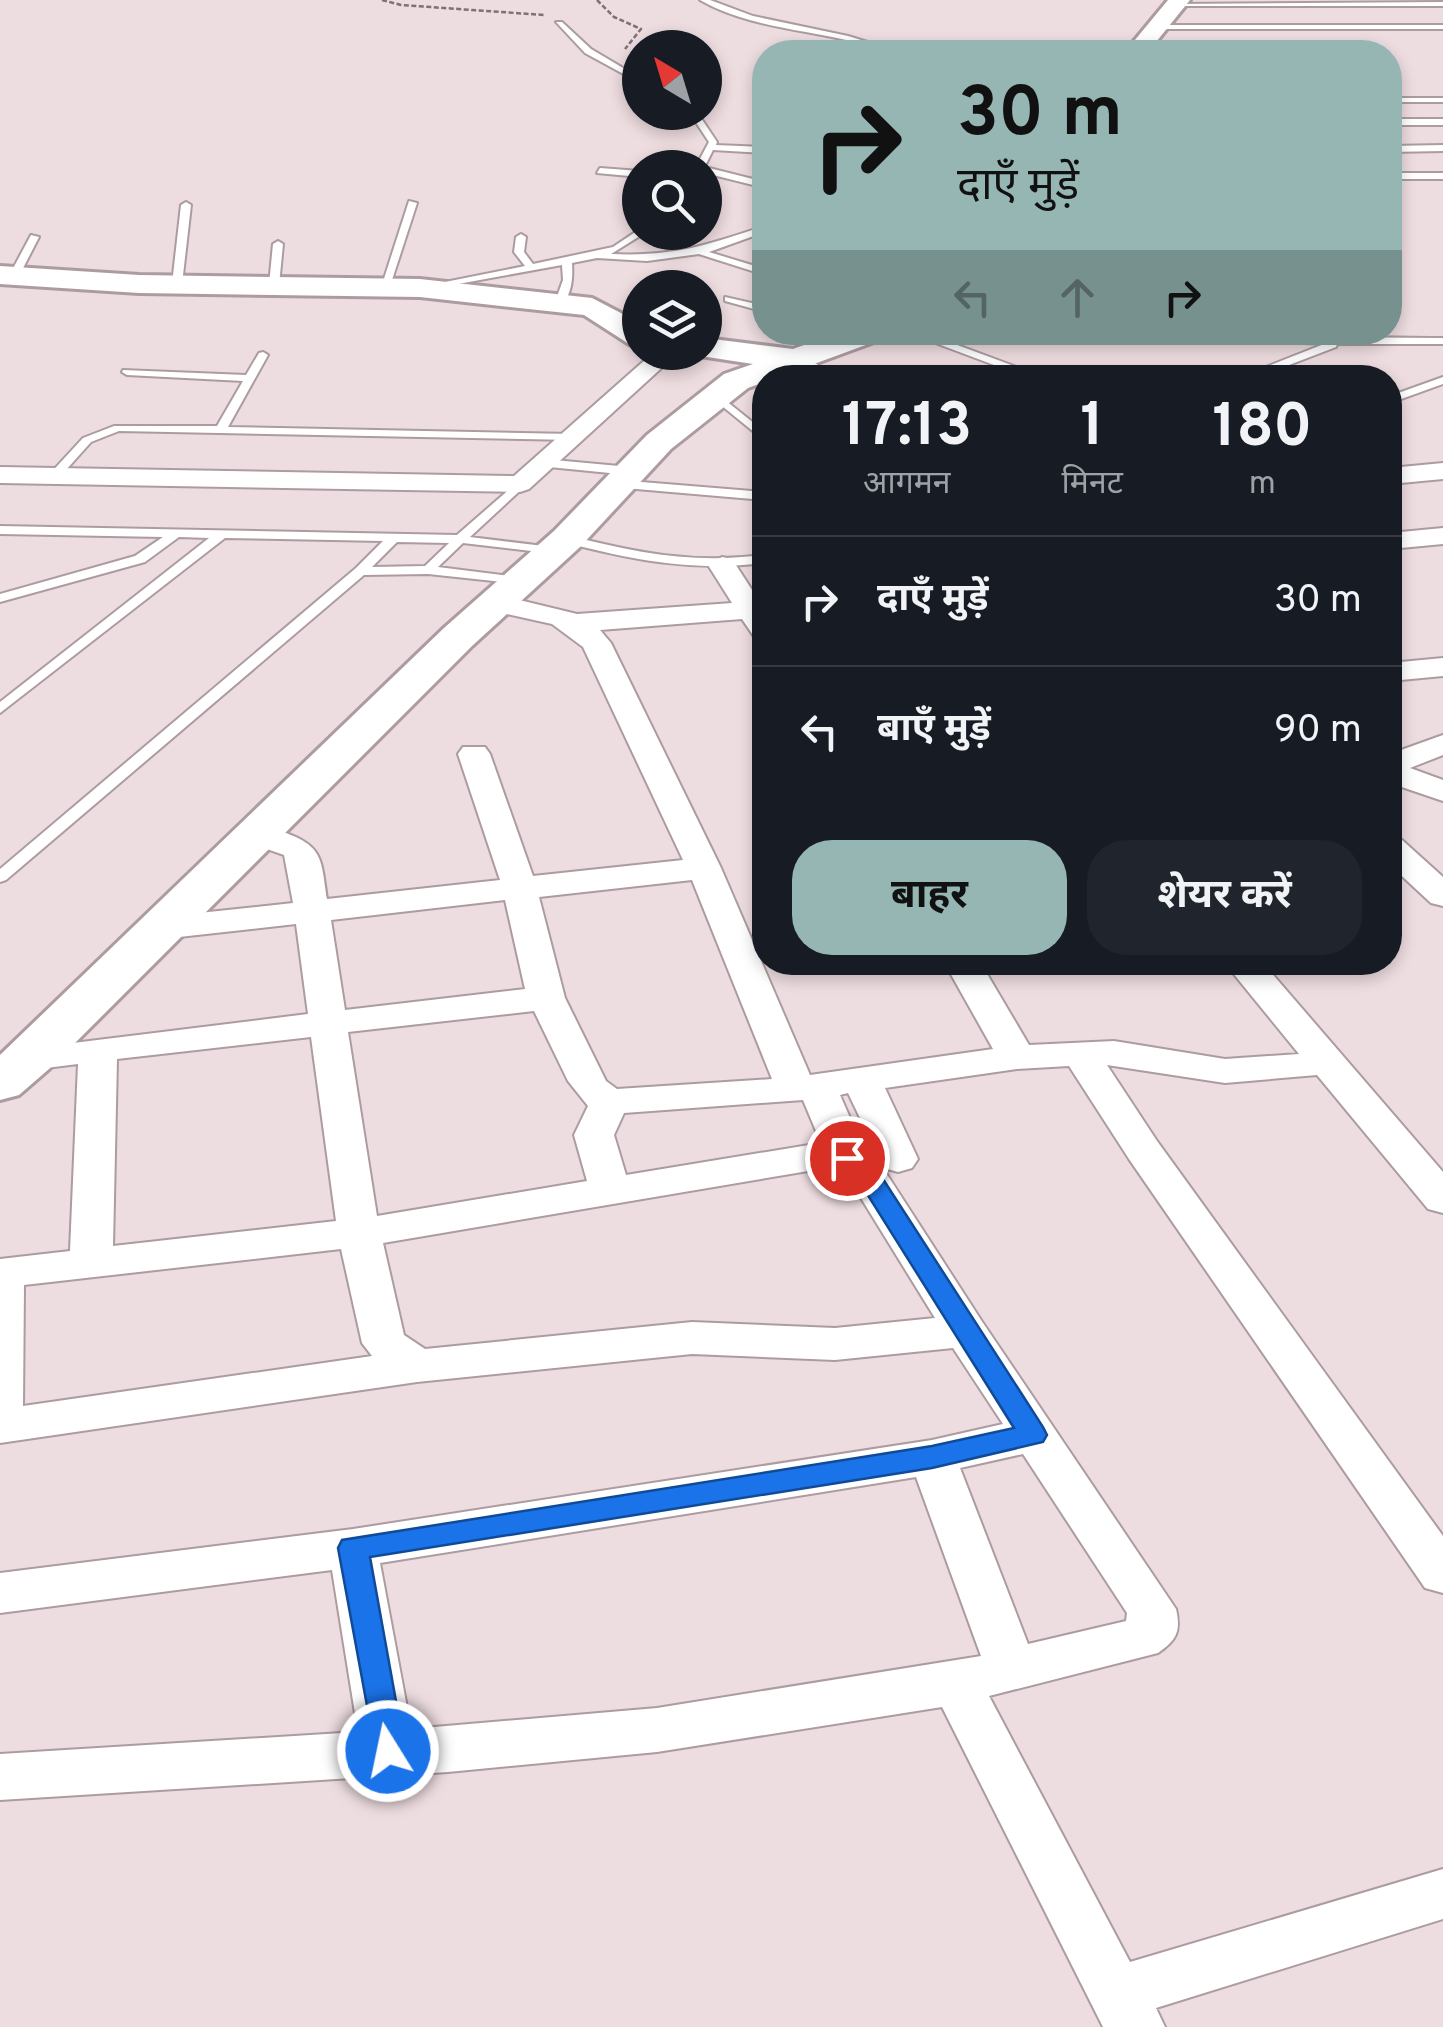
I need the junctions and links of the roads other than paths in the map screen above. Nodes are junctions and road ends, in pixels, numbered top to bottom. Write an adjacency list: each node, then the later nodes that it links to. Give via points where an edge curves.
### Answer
1 (704, 0): 7 (lane)
2 (1177, 3): 3 (lane); 5 (street)
3 (1443, 4)
4 (558, 24): 11 (lane)
5 (1158, 27): 6 (lane); 10 (street)
6 (1443, 27)
7 (815, 32): 8 (lane); 9 (lane)
8 (836, 40)
9 (859, 40)
10 (1147, 40)
11 (622, 71)
12 (1402, 100): 13 (lane)
13 (1443, 100)
14 (1402, 122): 15 (lane)
15 (1443, 122)
16 (706, 130): 17 (lane)
17 (713, 147): 19 (lane); 21 (lane)
18 (1443, 148): 20 (lane)
19 (752, 149)
20 (1402, 149)
21 (712, 150)
22 (600, 171): 23 (lane)
23 (622, 173)
24 (722, 174): 27 (lane)
25 (1402, 176): 26 (lane)
26 (1443, 176)
27 (752, 182)
28 (412, 203): 43 (lane)
29 (186, 205): 41 (lane)
30 (752, 234): 35 (lane)
31 (34, 236): 40 (lane)
32 (521, 238): 38 (lane, via 521,257)
33 (278, 244): 42 (lane)
34 (622, 245): 36 (lane)
35 (703, 254): 36 (lane); 39 (lane)
36 (596, 255): 37 (lane)
37 (568, 261): 38 (lane); 46 (lane)
38 (529, 265): 44 (lane)
39 (752, 268)
40 (7, 275): 41 (street)
41 (177, 284): 42 (street)
42 (274, 286): 43 (street)
43 (385, 286): 44 (street)
44 (420, 288): 46 (street)
45 (729, 299): 47 (lane)
46 (560, 302): 48 (street, via 604,312)
47 (752, 305)
48 (622, 324)
49 (1402, 341): 50 (lane)
50 (1443, 341)
51 (843, 345): 57 (street)
52 (948, 345): 58 (lane)
53 (1334, 345): 59 (lane)
54 (722, 351): 56 (street)
55 (263, 355): 63 (lane)
56 (796, 365)
57 (816, 365)
58 (1005, 365)
59 (1279, 365)
60 (648, 370): 69 (street)
61 (127, 372): 63 (lane)
62 (752, 372): 65 (street)
63 (250, 378): 68 (lane)
64 (1443, 380): 66 (lane)
65 (716, 395): 67 (lane); 75 (street)
66 (1402, 395)
67 (752, 427)
68 (222, 429): 69 (lane); 74 (lane, via 108,430 87,440)
69 (573, 437): 70 (street)
70 (543, 464): 75 (lane); 76 (street)
71 (1443, 472): 73 (street)
72 (0, 474): 74 (street)
73 (1402, 475)
74 (53, 477): 76 (street)
75 (623, 478): 77 (lane); 85 (street)
76 (520, 484): 83 (lane)
77 (752, 494)
78 (0, 530): 79 (lane)
79 (178, 532): 80 (lane); 91 (lane, via 126,564)
80 (222, 534): 82 (lane); 97 (lane)
81 (1443, 536): 84 (street)
82 (394, 537): 83 (lane); 89 (lane)
83 (460, 539): 85 (lane); 88 (lane)
84 (1402, 540)
85 (560, 545): 87 (lane); 90 (street)
86 (752, 561): 87 (lane)
87 (722, 566): 92 (street)
88 (428, 570): 89 (lane); 90 (lane)
89 (361, 571): 106 (lane)
90 (506, 592): 94 (street); 103 (street)
91 (0, 598)
92 (752, 612)
93 (752, 621): 94 (street)
94 (578, 623): 105 (street, via 596,644)
95 (1443, 668): 96 (street)
96 (1402, 671)
97 (0, 709)
98 (1443, 744): 100 (street)
99 (474, 754): 107 (street)
100 (1402, 763)
101 (1402, 774): 102 (street)
102 (1443, 791)
103 (256, 834): 109 (street, via 297,848); 110 (street)
104 (1402, 858): 108 (street)
105 (704, 868): 107 (street); 111 (street)
106 (0, 878)
107 (520, 889): 109 (street); 115 (street)
108 (1443, 896)
109 (314, 912): 110 (street); 116 (street)
110 (161, 928): 121 (street)
111 (752, 972)
112 (754, 975): 123 (street)
113 (970, 975): 119 (street)
114 (1253, 975): 120 (street)
115 (546, 998): 116 (street); 124 (street, via 587,1081)
116 (330, 1024): 117 (street); 129 (street)
117 (98, 1050): 121 (street); 130 (street)
118 (1079, 1052): 119 (street); 120 (street, via 1225,1071); 139 (street)
119 (1017, 1057): 122 (street)
120 (1327, 1063): 128 (street)
121 (15, 1071)
122 (862, 1080): 123 (street); 126 (street)
123 (806, 1088): 124 (street); 125 (street)
124 (610, 1102): 127 (street, via 594,1134)
125 (847, 1158): 127 (street); 133 (street, via 863,1168)
126 (898, 1159)
127 (610, 1192): 129 (street)
128 (1443, 1199)
129 (359, 1234): 130 (street); 134 (street, via 384,1344)
130 (91, 1261): 131 (street)
131 (1, 1269): 132 (street)
132 (1, 1331): 135 (street)
133 (964, 1331): 134 (street, via 834,1344 692,1338); 136 (street)
134 (417, 1366): 135 (street)
135 (0, 1424)
136 (1033, 1435): 137 (street); 141 (street, via 1150,1609 1155,1628 1140,1638)
137 (932, 1457): 138 (street); 141 (street)
138 (353, 1548): 140 (street); 143 (street)
139 (1443, 1574)
140 (0, 1593)
141 (1012, 1669): 142 (street)
142 (956, 1683): 143 (street, via 657,1730); 146 (street)
143 (388, 1751): 144 (street)
144 (0, 1776)
145 (1443, 1894): 146 (street)
146 (1126, 2010)

